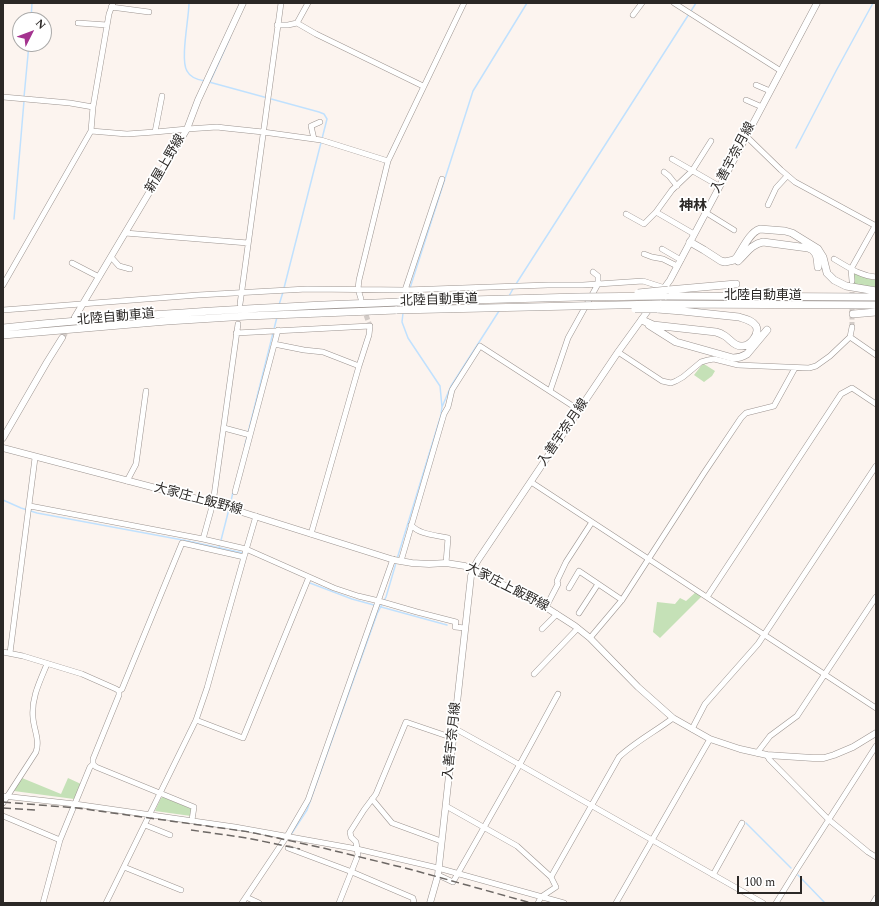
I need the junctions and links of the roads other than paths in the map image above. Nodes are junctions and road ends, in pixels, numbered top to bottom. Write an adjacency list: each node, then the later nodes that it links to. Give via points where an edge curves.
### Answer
1 (243, 3): 25 (main road, 新屋上野線)
2 (281, 3): 14 (street)
3 (308, 3): 11 (street)
4 (464, 3): 17 (street)
5 (642, 3): 10 (street)
6 (674, 3): 15 (street)
7 (817, 3): 15 (main road, 入善宇奈月線)
8 (112, 5): 9 (street); 13 (street)
9 (149, 12)
10 (633, 15)
11 (297, 23): 14 (street); 17 (street)
12 (78, 24): 13 (street)
13 (107, 25): 22 (street)
14 (277, 25): 28 (street)
15 (781, 71): 18 (main road, 入善宇奈月線)
16 (756, 85): 18 (street)
17 (423, 86): 33 (street)
18 (770, 91): 23 (main road, 入善宇奈月線)
19 (162, 96): 27 (street)
20 (3, 97): 22 (street)
21 (746, 100): 23 (street)
22 (92, 107): 26 (street)
23 (762, 107): 29 (main road, 入善宇奈月線)
24 (320, 122): 30 (street, via 311,126)
25 (187, 128): 27 (street); 28 (street, via 217,127); 46 (main road, 新屋上野線)
26 (91, 131): 27 (street, via 127,134); 66 (street)
27 (155, 132)
28 (263, 132): 30 (street); 49 (street)
29 (746, 136): 36 (street); 39 (main road, 入善宇奈月線)
30 (314, 139): 33 (street)
31 (711, 141): 34 (street)
32 (672, 159): 34 (street)
33 (388, 161): 67 (street)
34 (692, 171): 38 (street); 39 (street)
35 (664, 172): 38 (street)
36 (787, 176): 40 (street, via 776,188); 44 (street)
37 (442, 179): 68 (street)
38 (677, 186): 41 (street)
39 (719, 186): 42 (main road, 入善宇奈月線)
40 (768, 205)
41 (656, 212): 43 (street, via 644,224); 47 (street)
42 (705, 212): 45 (street); 47 (main road, 入善宇奈月線)
43 (626, 214)
44 (876, 226): 59 (street)
45 (734, 230)
46 (125, 233): 49 (street); 52 (main road, 新屋上野線)
47 (694, 234): 48 (main road, 入善宇奈月線)
48 (690, 242): 54 (main road, 入善宇奈月線); 57 (highway, via 719,263 728,265 736,263 759,242 808,248 812,249 818,258); 70 (highway, via 725,262 734,260 752,234 760,229 788,231 818,250 823,257 827,273 834,280 846,286)
49 (248, 243): 71 (street)
50 (662, 249): 54 (street)
51 (644, 254): 56 (street)
52 (111, 257): 58 (street, via 119,266); 61 (main road, 新屋上野線)
53 (834, 259): 59 (street)
54 (681, 260): 56 (main road, 入善宇奈月線)
55 (72, 263): 61 (street)
56 (677, 266): 69 (main road, 入善宇奈月線)
57 (814, 267)
58 (130, 269)
59 (851, 269): 62 (street); 63 (street)
60 (593, 272): 64 (street, via 598,276)
61 (99, 277): 74 (main road, 新屋上野線)
62 (876, 277)
63 (852, 281)
64 (598, 284): 68 (street); 69 (street, via 643,280); 99 (street, via 568,338)
65 (736, 284): 69 (highway)
66 (3, 285)
67 (358, 289): 68 (street); 71 (street); 73 (street)
68 (405, 290)
69 (666, 291): 72 (highway, 北陸自動車道); 77 (highway, 北陸自動車道, bridge); 83 (main road, 入善宇奈月線)
70 (876, 291)
71 (242, 293): 74 (street); 75 (street)
72 (876, 297)
73 (360, 299)
74 (83, 304): 79 (street); 82 (main road, 新屋上野線)
75 (240, 304)
76 (876, 305): 78 (highway, 北陸自動車道)
77 (398, 306): 78 (highway, 北陸自動車道, bridge); 86 (highway, 北陸自動車道, via 320,305 173,313); 90 (highway, 北陸自動車道)
78 (659, 307): 83 (highway, via 739,317 753,323 757,333 745,346 736,346 716,332 653,325)
79 (3, 310)
80 (876, 312): 81 (highway)
81 (853, 314)
82 (75, 317)
83 (642, 320): 88 (highway, via 676,342 733,358 743,357 762,336); 94 (main road, 入善宇奈月線)
84 (238, 324): 89 (street)
85 (852, 327): 91 (street)
86 (3, 328)
87 (278, 330): 89 (street); 93 (street); 96 (street, via 370,326)
88 (771, 332)
89 (236, 333): 102 (street)
90 (3, 335)
91 (850, 337): 95 (street); 97 (street, via 816,366)
92 (62, 338): 104 (main road)
93 (274, 344): 96 (street, via 323,352); 103 (street)
94 (618, 352): 97 (street, via 662,381 671,382 683,377 701,362 714,359 738,365); 101 (main road, 入善宇奈月線)
95 (876, 355)
96 (359, 366): 116 (street)
97 (795, 368): 120 (street, via 774,406 746,414 741,418)
98 (146, 391): 108 (street, via 136,464)
99 (550, 391): 101 (street); 115 (street, via 480,346 452,390)
100 (876, 404): 128 (street, via 852,388 841,394)
101 (579, 410): 109 (main road, 入善宇奈月線)
102 (224, 428): 103 (street); 111 (street)
103 (250, 435): 110 (street)
104 (3, 438)
105 (3, 448): 106 (main road, 大家庄上飯野線)
106 (35, 458): 108 (main road, 大家庄上飯野線); 112 (street)
107 (876, 466): 138 (street)
108 (127, 481): 111 (main road, 大家庄上飯野線)
109 (531, 482): 114 (street); 124 (main road, 入善宇奈月線)
110 (235, 492)
111 (213, 503): 113 (main road, 大家庄上飯野線); 117 (street)
112 (30, 506): 117 (street); 141 (street)
113 (256, 516): 116 (main road, 大家庄上飯野線); 118 (street)
114 (592, 522): 120 (street); 132 (street, via 566,562)
115 (412, 525): 122 (street); 123 (street, via 421,532 448,538)
116 (311, 534): 121 (main road, 大家庄上飯野線)
117 (202, 540): 118 (street)
118 (246, 549): 119 (street); 125 (street)
119 (244, 557): 145 (street, via 182,543); 149 (street)
120 (650, 559): 128 (street); 131 (street)
121 (394, 560): 122 (main road, 大家庄上飯野線); 130 (street)
122 (401, 562): 123 (main road, 大家庄上飯野線)
123 (446, 563): 124 (main road, 大家庄上飯野線)
124 (473, 569): 132 (main road, 大家庄上飯野線); 135 (main road, 入善宇奈月線)
125 (309, 577): 130 (street, via 358,596); 149 (street, via 243,738)
126 (598, 584): 127 (street, via 579,571); 131 (street); 133 (street)
127 (569, 588)
128 (707, 597): 138 (street)
129 (876, 597): 144 (street)
130 (379, 600): 135 (street, via 456,622 455,626); 175 (street, via 308,800)
131 (622, 600): 139 (street)
132 (546, 607): 134 (main road, 大家庄上飯野線)
133 (579, 613)
134 (557, 614): 136 (main road, 大家庄上飯野線); 137 (street)
135 (465, 628): 150 (main road, 入善宇奈月線)
136 (578, 628): 139 (main road, 大家庄上飯野線); 143 (street)
137 (542, 629)
138 (765, 635): 144 (street); 151 (street, via 705,704)
139 (590, 638): 148 (main road, 大家庄上飯野線)
140 (3, 652): 141 (street)
141 (10, 653): 142 (street)
142 (47, 664): 145 (street, via 82,674); 161 (street, via 34,698 33,718 38,746)
143 (534, 674)
144 (825, 674): 147 (street); 156 (street, via 797,716 770,736)
145 (119, 691): 158 (street)
146 (558, 694): 159 (street)
147 (876, 708)
148 (673, 718): 151 (main road, 大家庄上飯野線); 166 (street, via 619,757)
149 (196, 720): 160 (street)
150 (454, 728): 153 (main road, 入善宇奈月線); 159 (street)
151 (692, 729): 154 (main road, 大家庄上飯野線)
152 (876, 733): 157 (main road, 大家庄上飯野線, via 853,747 824,758)
153 (453, 738): 162 (street, via 406,722); 165 (main road, 入善宇奈月線)
154 (710, 739): 156 (main road, 大家庄上飯野線); 177 (street)
155 (876, 746): 169 (street)
156 (757, 753): 157 (main road, 大家庄上飯野線)
157 (767, 755): 169 (street)
158 (93, 764): 160 (street); 164 (street)
159 (520, 764): 166 (street); 173 (street)
160 (160, 794): 167 (street); 170 (street, via 194,807)
161 (6, 796): 163 (street); 164 (street)
162 (372, 799): 178 (street, via 392,822); 180 (street, via 350,832)
163 (3, 803)
164 (75, 804): 167 (street); 176 (street)
165 (446, 806): 173 (street); 178 (main road, 入善宇奈月線)
166 (591, 806): 177 (street); 187 (street)
167 (150, 814): 170 (street); 172 (street)
168 (3, 816): 176 (street)
169 (828, 819): 181 (street); 203 (street)
170 (192, 820): 175 (street)
171 (742, 823): 186 (street)
172 (145, 825): 174 (street); 182 (street)
173 (484, 828): 185 (street); 187 (street, via 517,846)
174 (170, 835)
175 (287, 836): 180 (street); 189 (street)
176 (60, 840): 192 (street)
177 (652, 840): 186 (street); 201 (street)
178 (441, 841): 183 (main road, 入善宇奈月線)
179 (288, 848): 184 (street)
180 (357, 849): 183 (street); 184 (street, via 358,855)
181 (876, 857)
182 (124, 867): 188 (street); 193 (street)
183 (438, 871): 185 (street); 185 (street, via 453,882); 198 (main road, 入善宇奈月線)
184 (352, 872): 196 (street); 197 (street, via 413,898)
185 (457, 874): 190 (street)
186 (714, 875): 202 (street)
187 (551, 877): 190 (street, via 556,886)
188 (181, 890)
189 (246, 897): 194 (street); 195 (street)
190 (542, 897): 199 (street); 200 (street)
191 (876, 898): 204 (street)
192 (43, 903)
193 (106, 903)
194 (242, 903)
195 (259, 903)
196 (339, 903)
197 (413, 903)
198 (430, 903)
199 (538, 903)
200 (564, 903)
201 (616, 903)
202 (763, 903)
203 (776, 903)
204 (873, 903)

